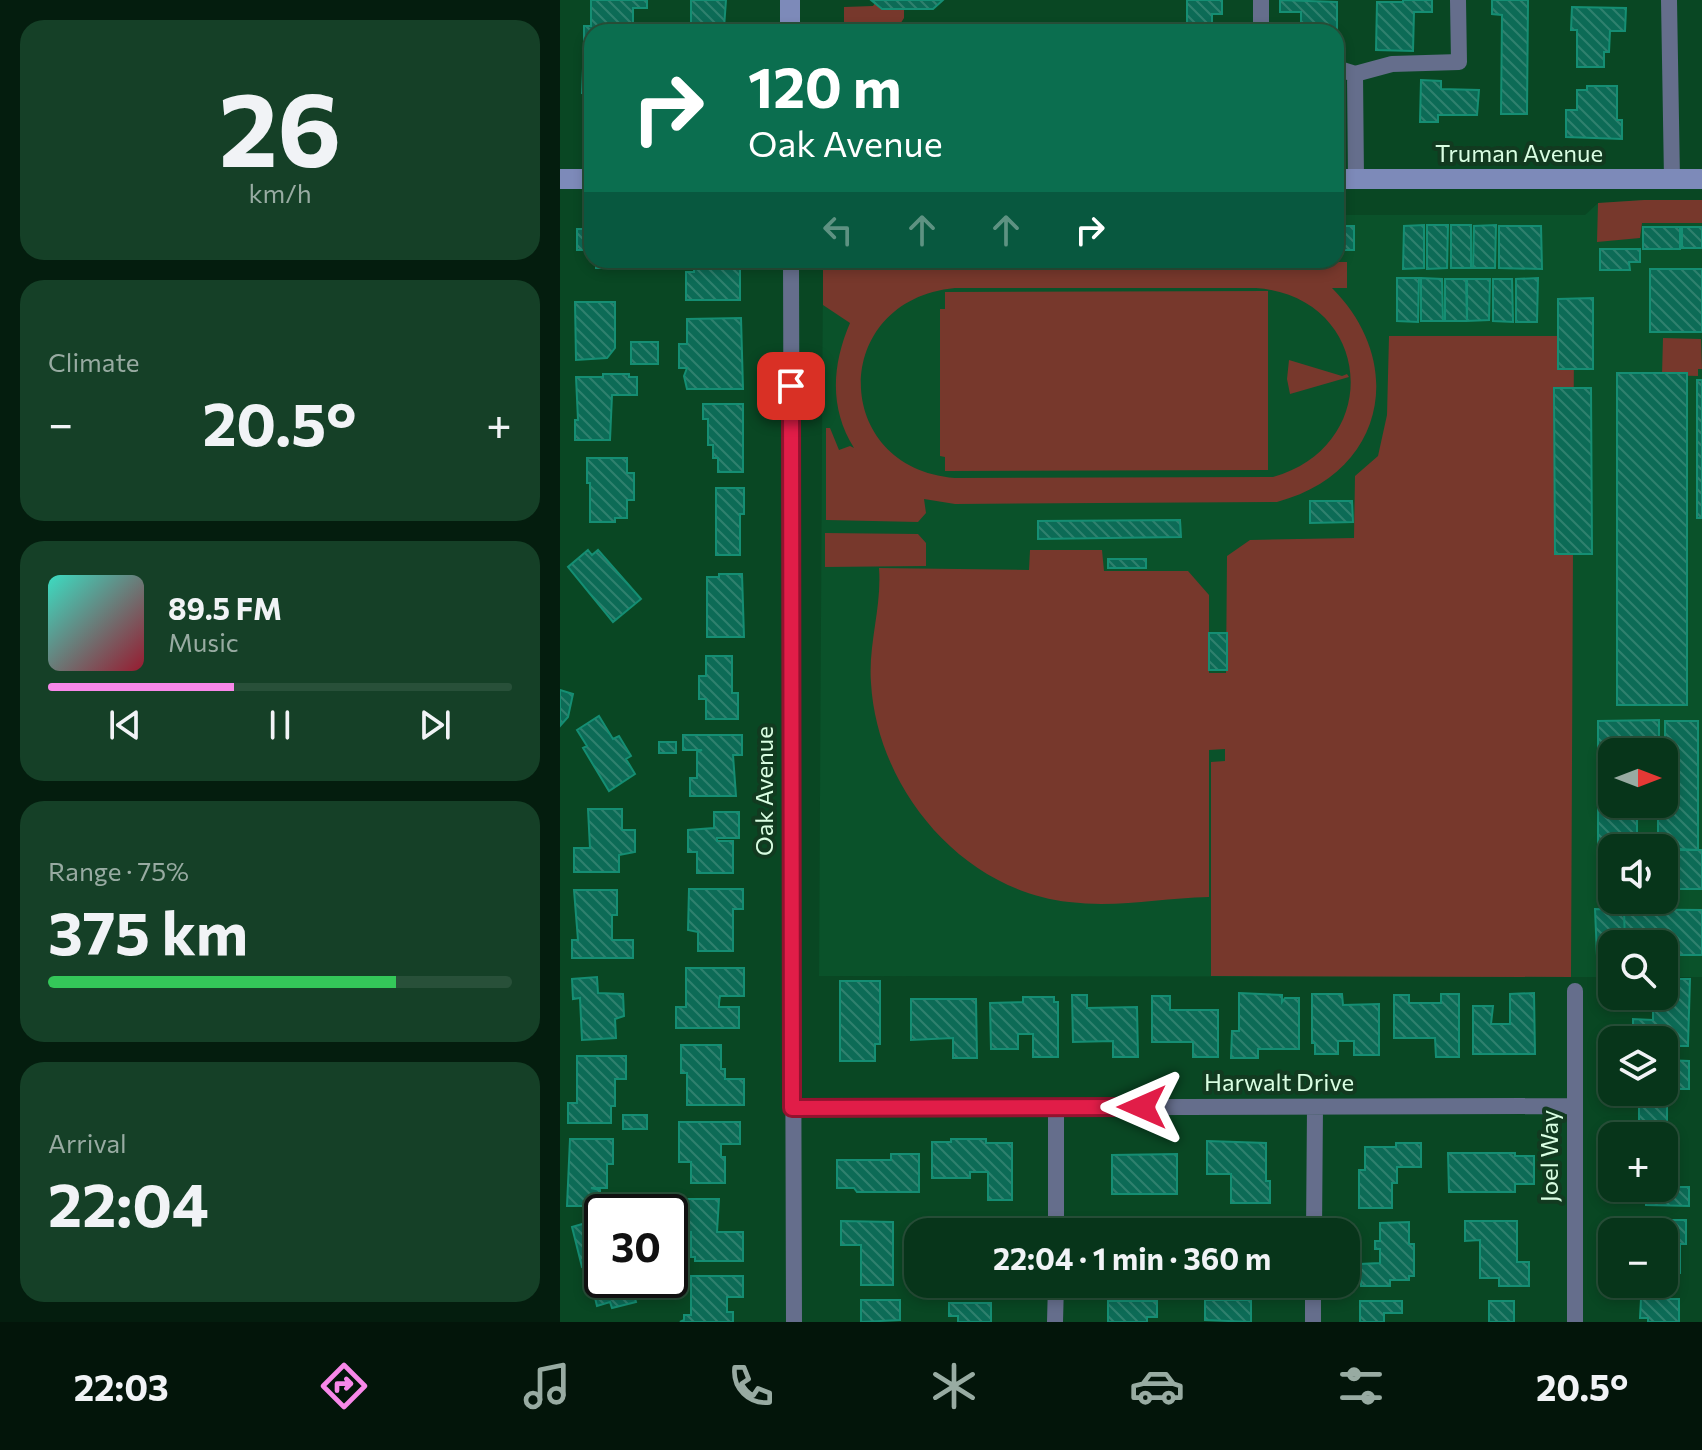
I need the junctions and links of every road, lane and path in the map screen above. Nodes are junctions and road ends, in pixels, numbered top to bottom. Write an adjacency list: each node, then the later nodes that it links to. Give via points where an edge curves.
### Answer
1 (790, 0): 5 (street)
2 (1261, 0): 6 (street)
3 (1458, 0): 8 (street, via 1459,62 1392,64)
4 (1669, 0): 12 (street)
5 (790, 24)
6 (1261, 24)
7 (1344, 71): 8 (street)
8 (1355, 74): 11 (street)
9 (560, 179): 10 (street)
10 (584, 179)
11 (1346, 179): 12 (street, Truman Avenue)
12 (1672, 179): 13 (street, Truman Avenue)
13 (1702, 179)
14 (791, 268): 19 (street, Oak Avenue)
15 (1575, 991): 16 (street, Joel Way)
16 (1573, 1106): 18 (street, Harwalt Drive); 27 (street, Joel Way)
17 (1056, 1107): 18 (street, Harwalt Drive); 19 (street, Harwalt Drive); 20 (street)
18 (1315, 1107): 21 (street)
19 (792, 1108): 24 (street, Oak Avenue)
20 (1056, 1218)
21 (1314, 1218)
22 (1056, 1298): 25 (street)
23 (1313, 1298): 26 (street)
24 (794, 1322)
25 (1055, 1322)
26 (1313, 1322)
27 (1575, 1322)

